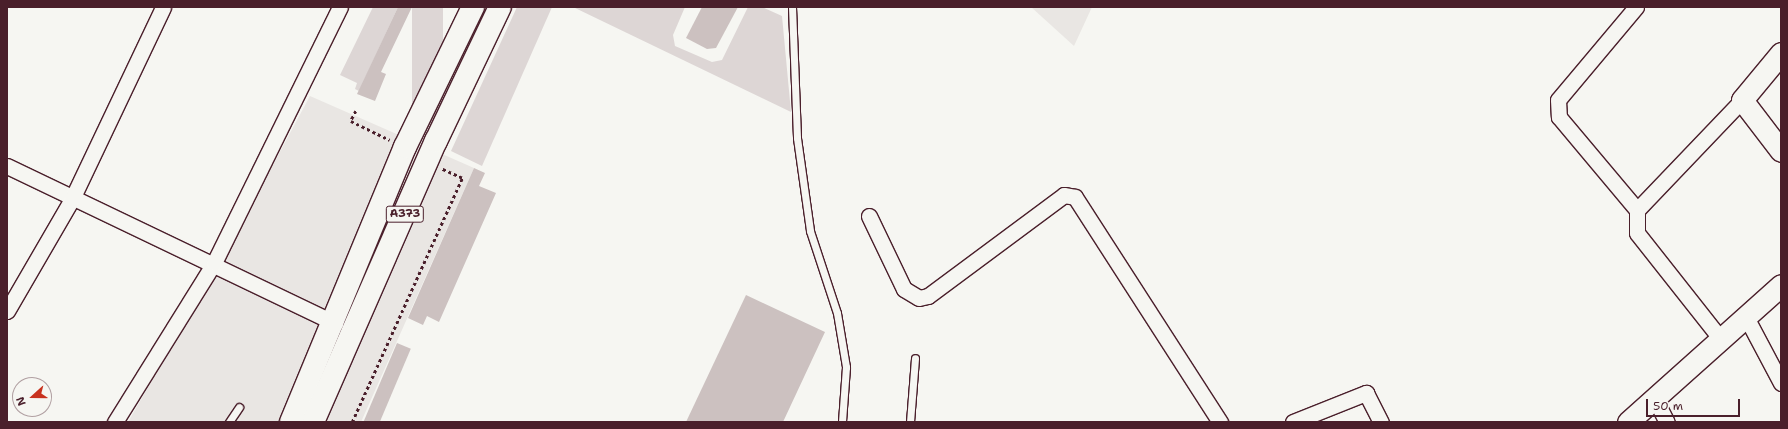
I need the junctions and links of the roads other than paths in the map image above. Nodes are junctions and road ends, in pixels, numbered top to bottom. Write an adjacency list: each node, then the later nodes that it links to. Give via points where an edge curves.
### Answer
1 (163, 7): 11 (street)
2 (340, 7): 14 (street)
3 (473, 7): 18 (highway, A373, via 405,147)
4 (500, 7): 27 (highway, A373)
5 (792, 7): 28 (lane, via 797,138 810,231 837,313 846,367)
6 (1636, 7): 12 (street, via 1558,100 1559,117 1571,135)
7 (1781, 53): 8 (street)
8 (1742, 100): 9 (street); 12 (street)
9 (1781, 151)
10 (7, 166): 11 (street)
11 (72, 199): 14 (street); 16 (street)
12 (1637, 210): 19 (street, via 1637,233)
13 (869, 216): 30 (street, via 904,289 919,298 928,296 1064,195 1075,196)
14 (214, 263): 18 (street); 24 (street)
15 (1781, 285): 17 (street)
16 (7, 311)
17 (1745, 315): 19 (street); 21 (street)
18 (335, 323): 26 (highway, A373)
19 (1720, 338): 22 (street)
20 (915, 358): 29 (lane)
21 (1781, 383)
22 (1654, 397): 33 (street); 34 (street)
23 (238, 407): 25 (lane)
24 (115, 422)
25 (229, 422)
26 (291, 422)
27 (313, 422)
28 (842, 422)
29 (910, 422)
30 (1220, 422)
31 (1293, 422): 32 (street, via 1366,393)
32 (1381, 422)
33 (1628, 422)
34 (1667, 422)

